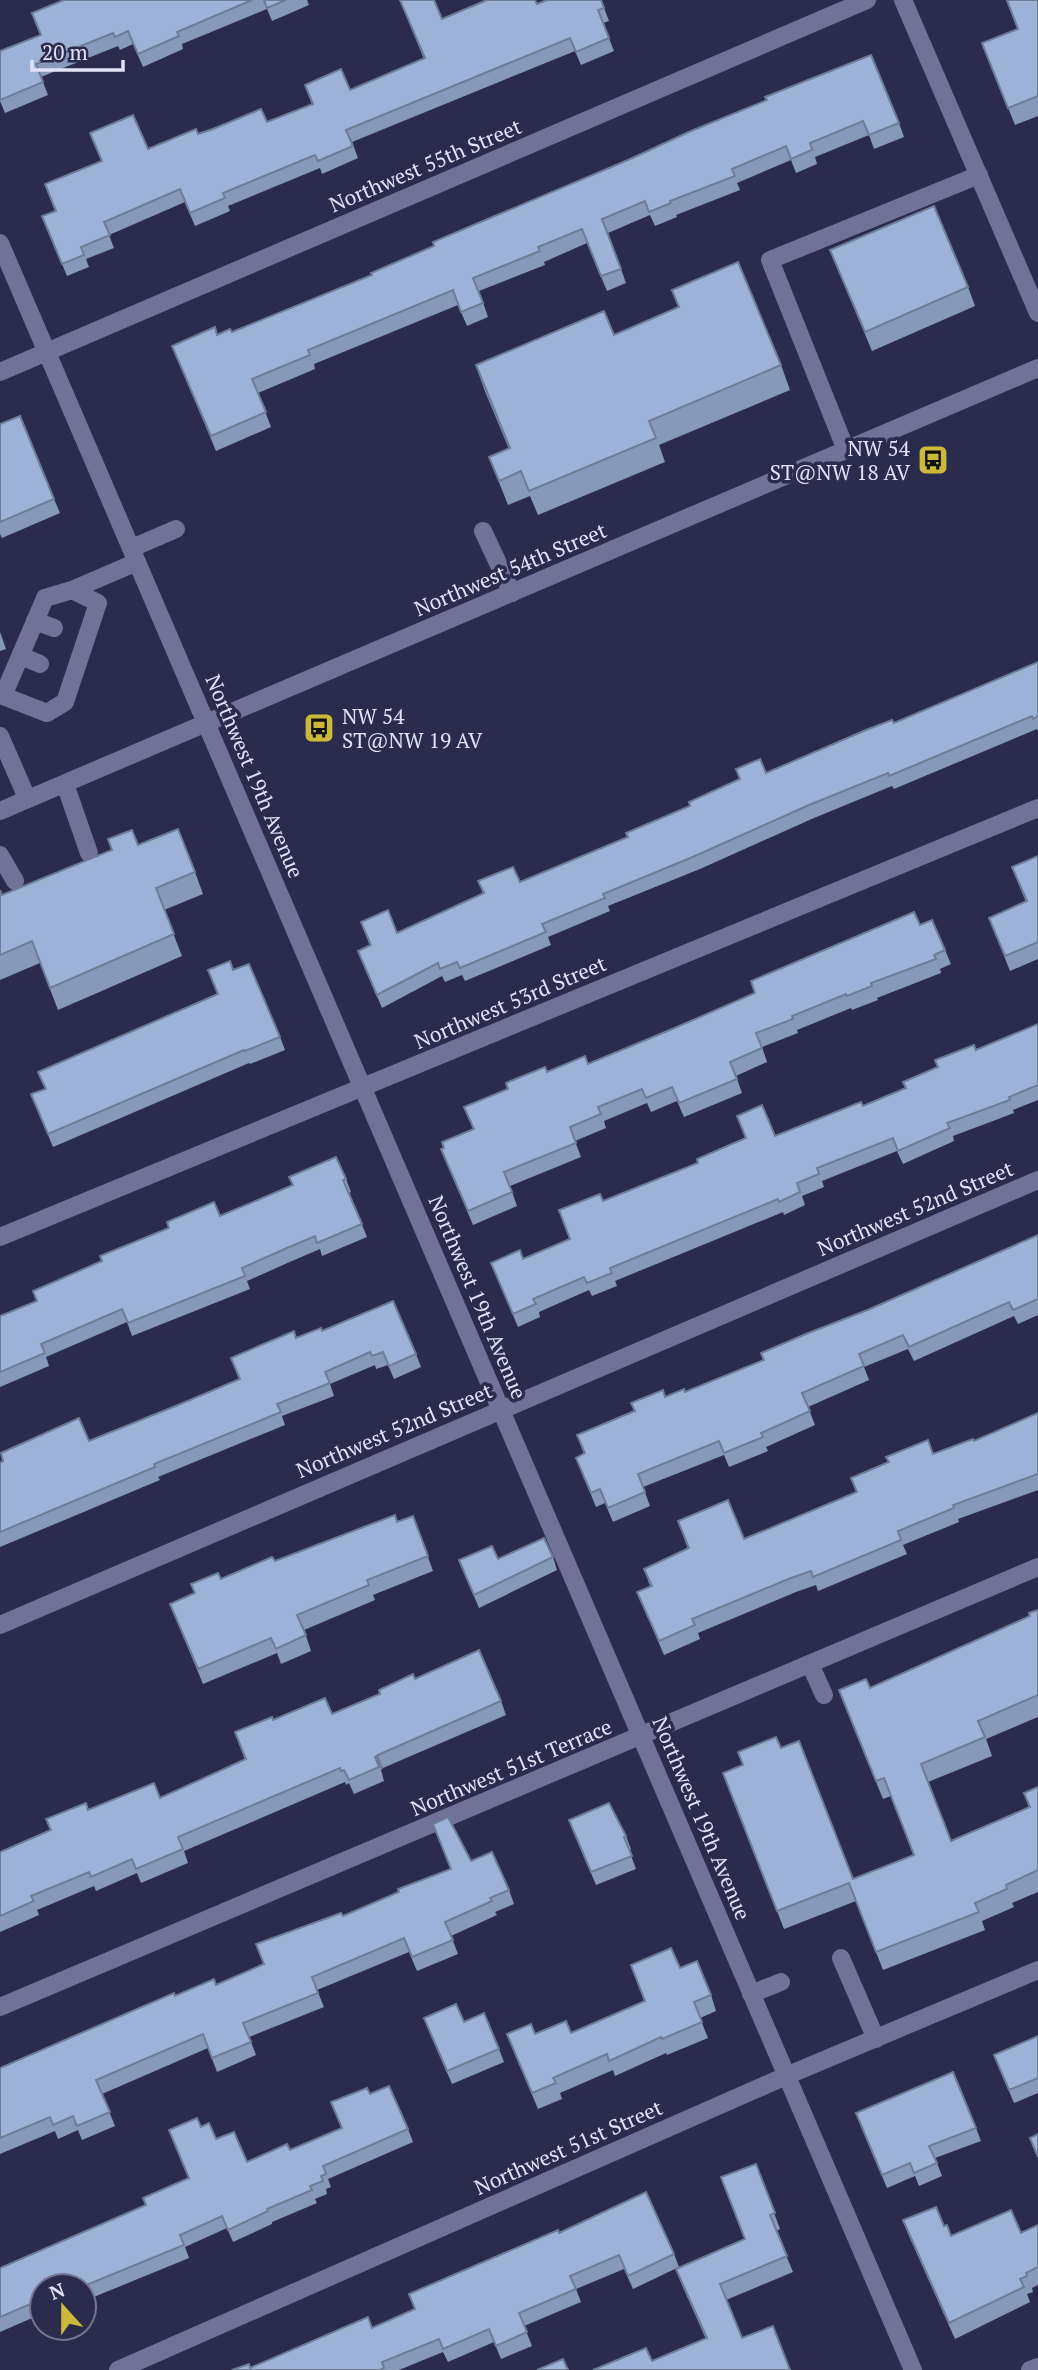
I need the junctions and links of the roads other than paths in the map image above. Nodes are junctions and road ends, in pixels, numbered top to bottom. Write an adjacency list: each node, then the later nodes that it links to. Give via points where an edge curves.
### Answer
1 (867, 0): 6 (street, Northwest 55th Street)
2 (903, 0): 3 (street)
3 (979, 175): 5 (street); 9 (street, via 770,260)
4 (0, 243): 6 (street, Northwest 19th Avenue)
5 (1038, 313)
6 (47, 352): 8 (street, Northwest 55th Street); 12 (street, Northwest 19th Avenue)
7 (1038, 368): 9 (street, Northwest 54th Street)
8 (0, 372)
9 (846, 450): 14 (street, Northwest 54th Street)
10 (176, 529): 12 (street)
11 (483, 531): 14 (street)
12 (135, 555): 13 (street); 20 (street, Northwest 19th Avenue)
13 (72, 590): 15 (street, via 45,598); 19 (street, via 98,603 67,675 65,702 47,713)
14 (512, 593): 20 (street, Northwest 54th Street)
15 (35, 621): 16 (street); 17 (street)
16 (54, 628)
17 (20, 656): 18 (street); 19 (street)
18 (40, 664)
19 (2, 698)
20 (207, 723): 22 (street, Northwest 54th Street); 29 (street, Northwest 19th Avenue)
21 (0, 736): 23 (street)
22 (65, 784): 23 (street, Northwest 54th Street); 26 (street)
23 (27, 798): 25 (street, Northwest 54th Street)
24 (1038, 808): 29 (street, Northwest 53rd Street)
25 (0, 811)
26 (89, 853)
27 (0, 855): 28 (street)
28 (15, 881)
29 (363, 1087): 31 (street, Northwest 53rd Street); 32 (street, Northwest 19th Avenue)
30 (1038, 1180): 32 (street, Northwest 52nd Street)
31 (0, 1237)
32 (501, 1409): 34 (street, Northwest 52nd Street); 37 (street, Northwest 19th Avenue)
33 (1038, 1567): 35 (street, Northwest 51st Terrace)
34 (0, 1625)
35 (810, 1664): 36 (street); 37 (street, Northwest 51st Terrace)
36 (824, 1695)
37 (642, 1736): 41 (street, Northwest 19th Avenue); 42 (street, Northwest 51st Terrace)
38 (841, 1958): 43 (street)
39 (1038, 1970): 43 (street, Northwest 51st Street)
40 (781, 1982): 41 (street)
41 (751, 1994): 44 (street, Northwest 19th Avenue)
42 (0, 2007)
43 (876, 2039): 44 (street, Northwest 51st Street)
44 (786, 2076): 46 (street, Northwest 51st Street); 47 (street, Northwest 19th Avenue)
45 (1038, 2367): 48 (street)
46 (118, 2370)
47 (913, 2370)
48 (1030, 2370)

